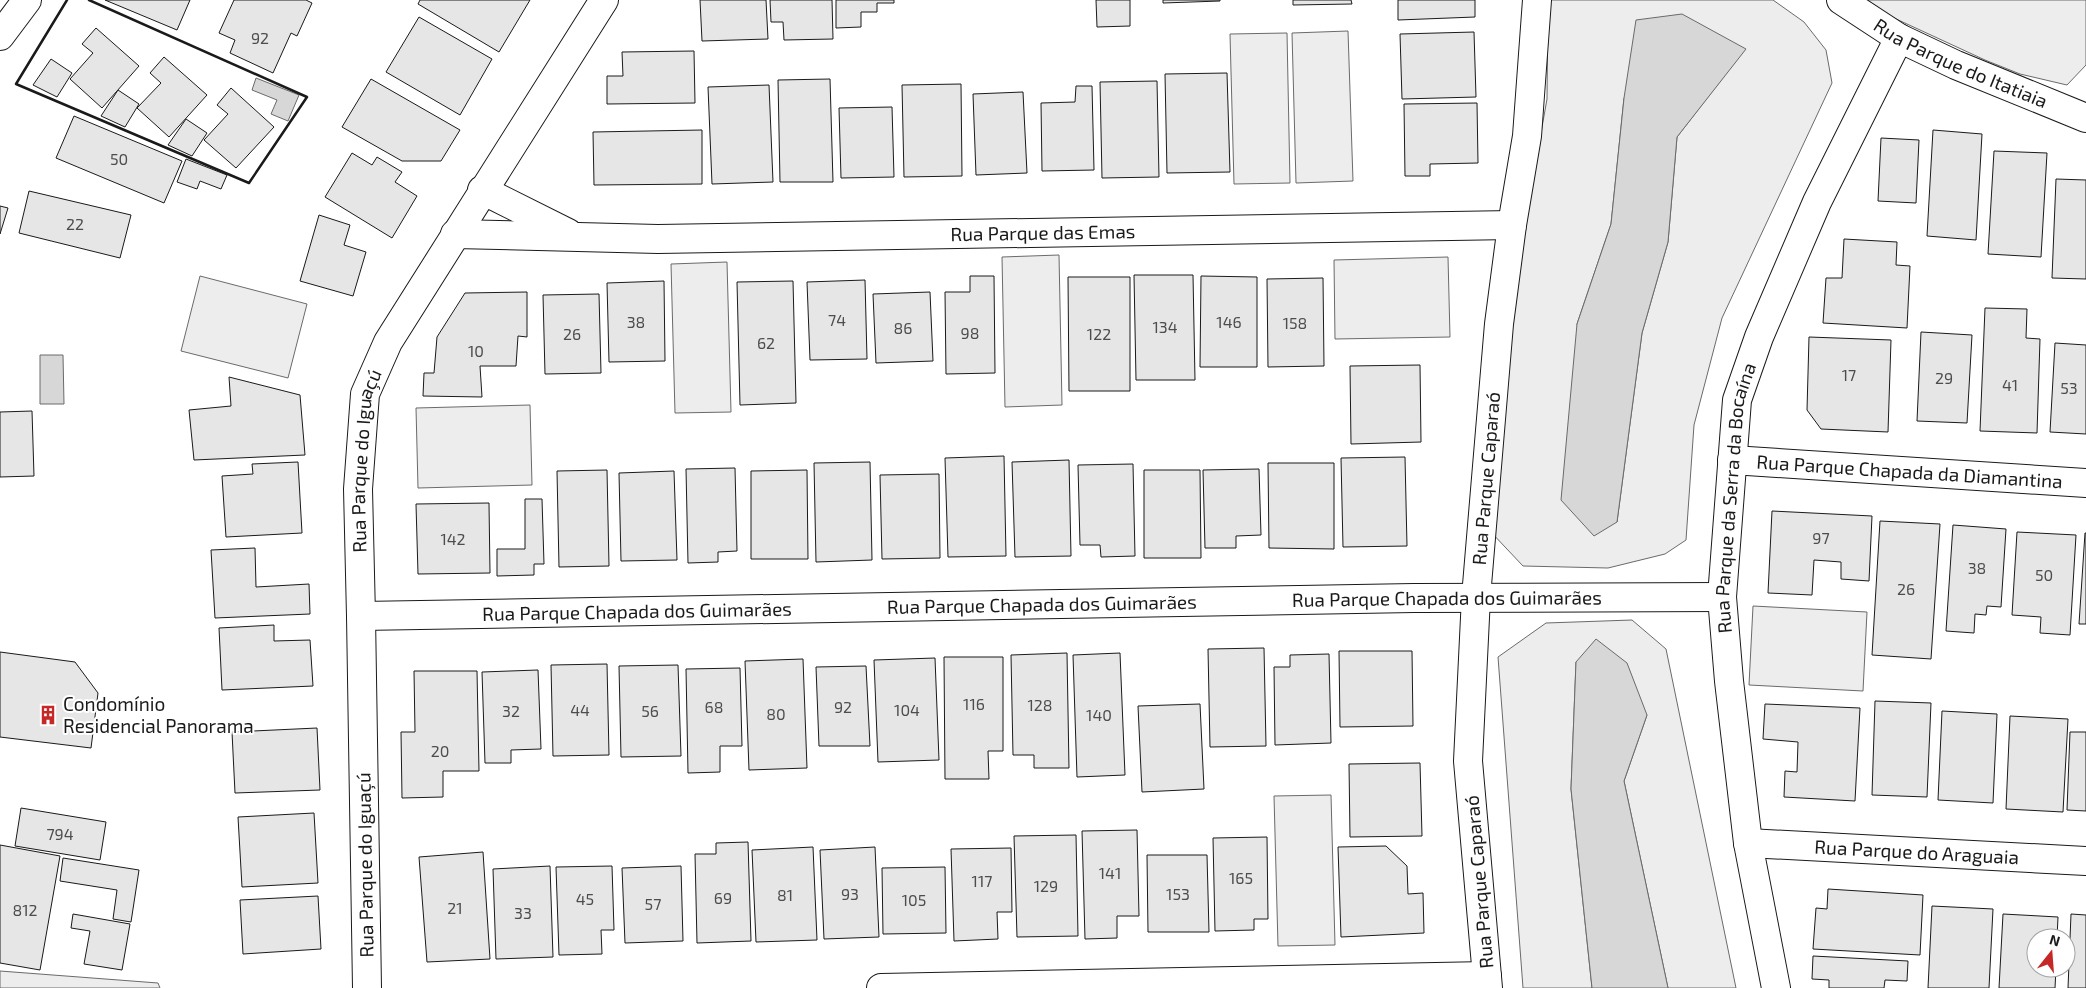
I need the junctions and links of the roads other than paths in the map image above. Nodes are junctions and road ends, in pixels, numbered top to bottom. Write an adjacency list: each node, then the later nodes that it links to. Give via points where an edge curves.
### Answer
1 (27, 0): 5 (street)
2 (604, 0): 8 (street, Rua Parque do Iguaçú)
3 (1537, 0): 9 (street, Rua Parque Caparaó, via 1527,136)
4 (1841, 0): 6 (street, Rua Parque do Itatiaia)
5 (0, 36)
6 (1899, 38): 7 (street, Rua Parque do Itatiaia); 12 (street, Rua Parque da Serra da Bocaína, via 1817,202 1760,337 1738,400)
7 (2086, 118)
8 (482, 190): 10 (street, Rua Parque do Iguaçú); 11 (street, Rua Parque das Emas)
9 (1512, 225): 11 (street, Rua Parque das Emas, via 658,240); 14 (street, Rua Parque Caparaó, via 1499,324)
10 (455, 234): 11 (street, Rua Parque das Emas); 16 (street, Rua Parque do Iguaçú, via 388,342 364,394 358,489)
11 (574, 236)
12 (1732, 460): 13 (street, Rua Parque Chapada da Diamantina); 15 (street, Rua Parque da Serra da Bocaína)
13 (2086, 483)
14 (1476, 597): 15 (street, Rua Parque Chapada dos Guimarães); 16 (street, Rua Parque Chapada dos Guimarães); 19 (street, Rua Parque Caparaó, via 1468,761)
15 (1722, 597): 17 (street, Rua Parque da Serra da Bocaína)
16 (362, 616): 20 (street, Rua Parque do Iguaçú)
17 (1748, 843): 18 (street, Rua Parque do Araguaia); 22 (street, Rua Parque da Serra da Bocaína)
18 (2086, 861)
19 (1488, 982): 21 (street)
20 (367, 988)
21 (881, 988)
22 (1776, 988)

